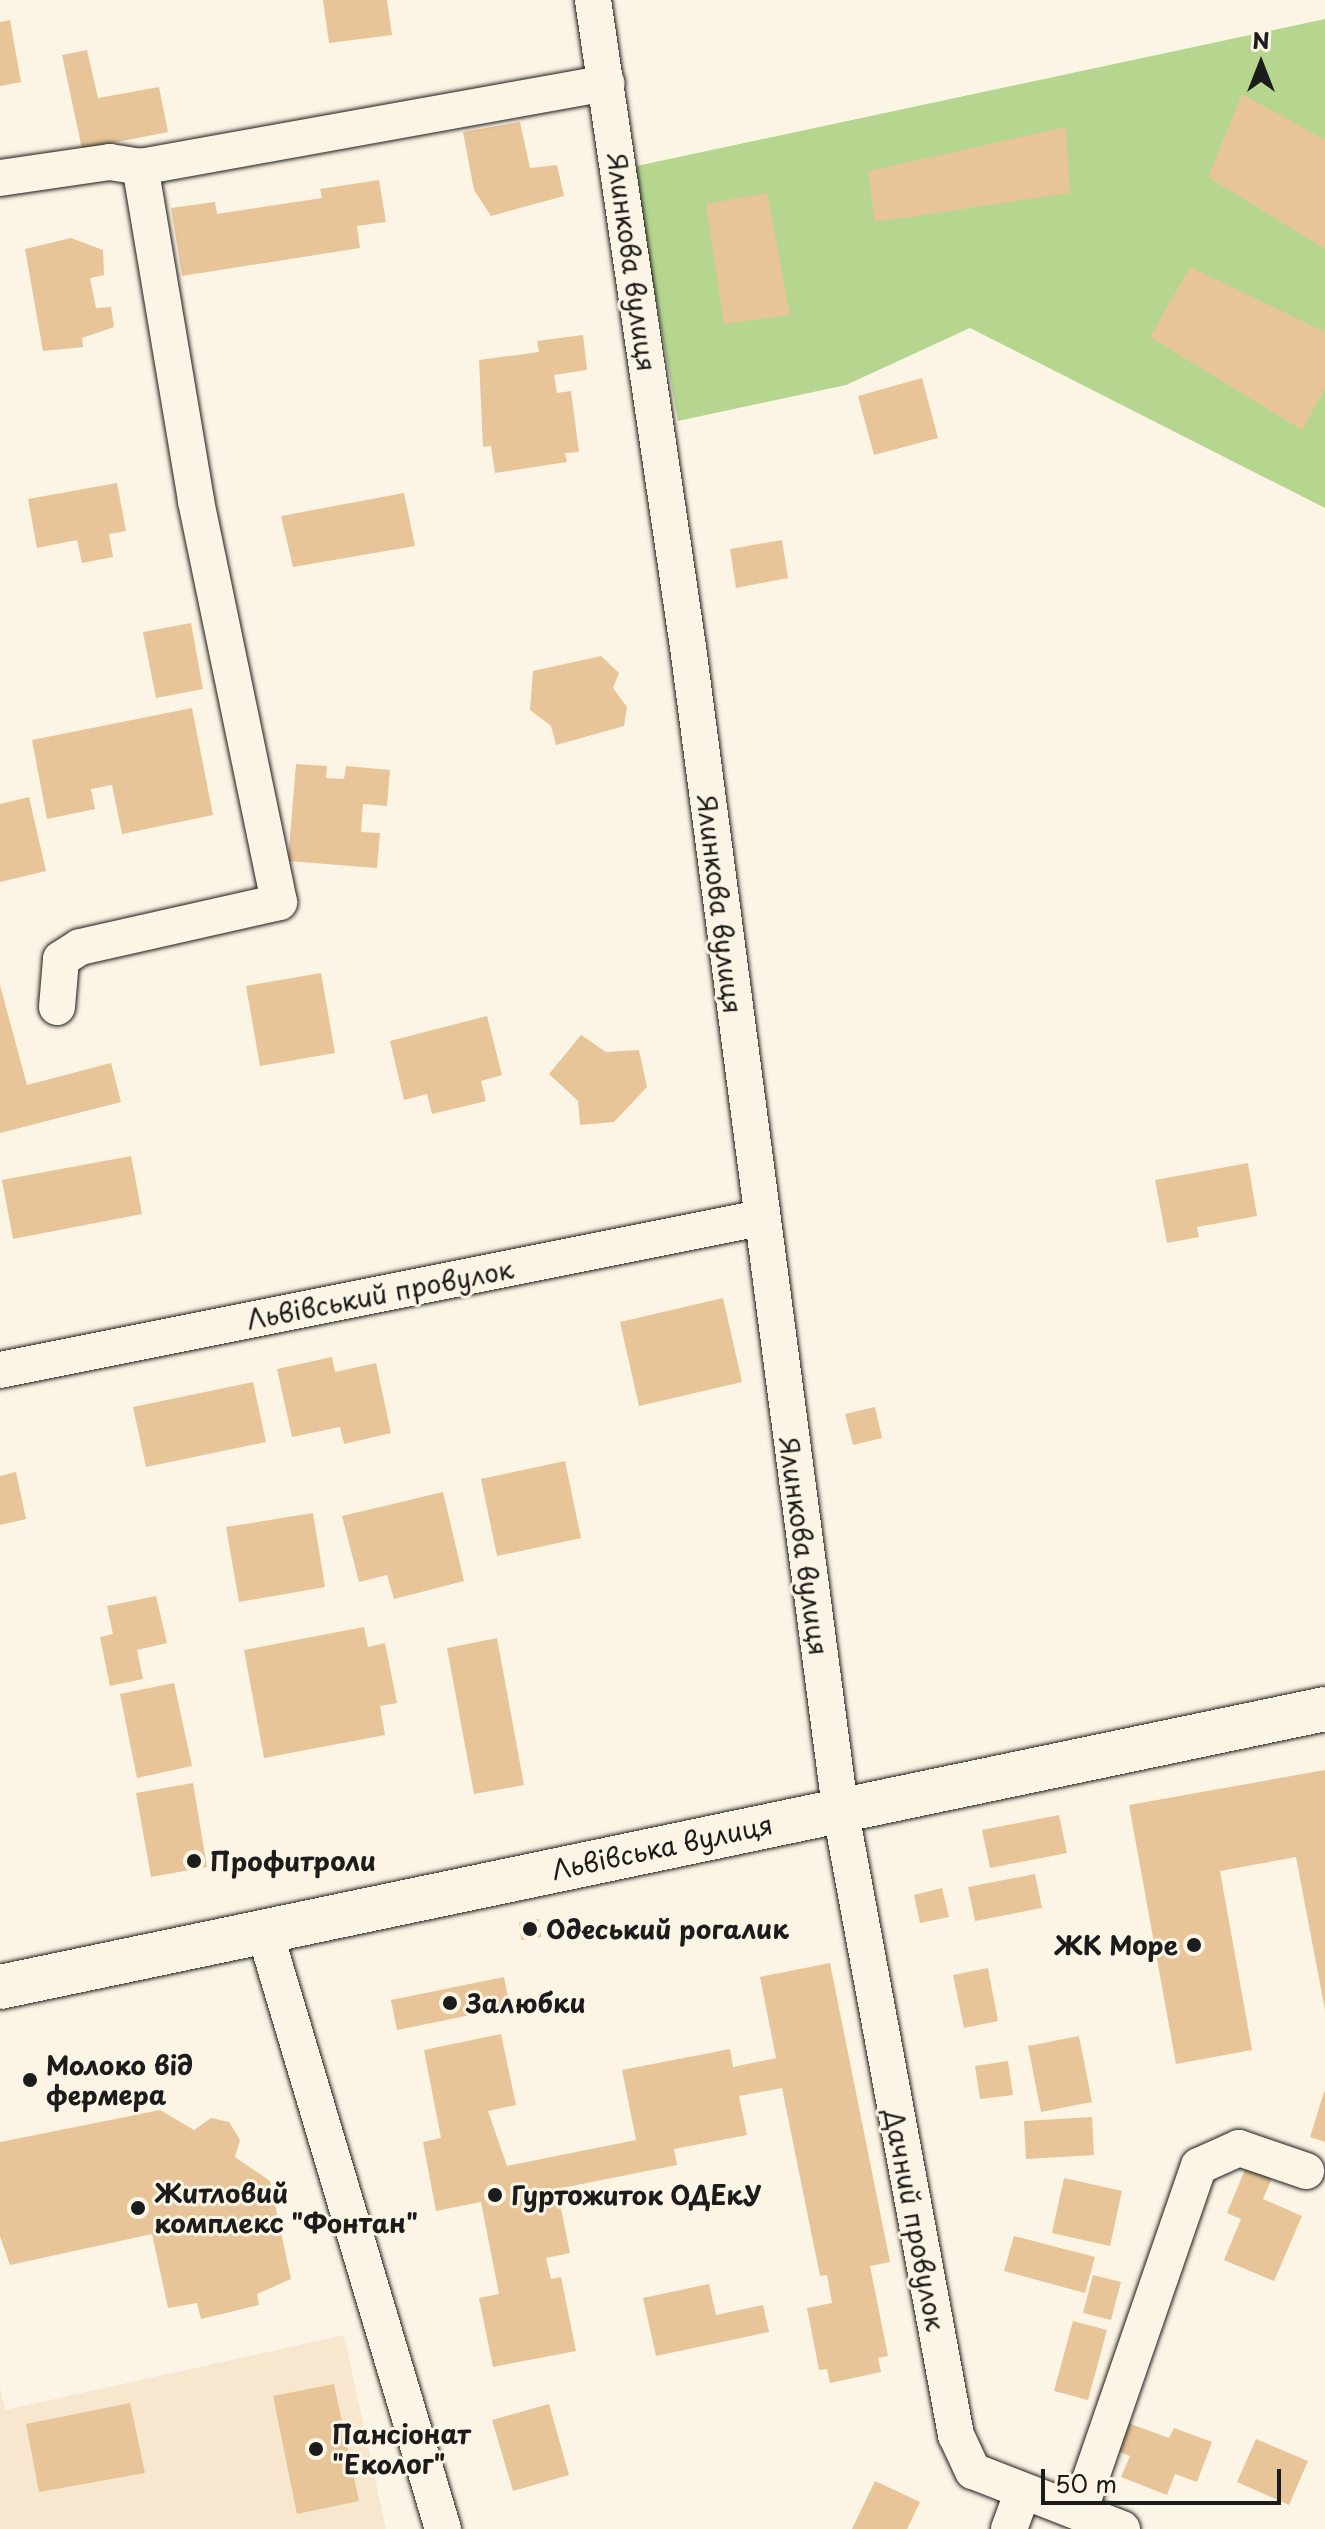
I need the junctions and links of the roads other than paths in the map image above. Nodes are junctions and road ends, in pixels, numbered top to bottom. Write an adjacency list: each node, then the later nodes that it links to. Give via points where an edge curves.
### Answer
1 (593, 0): 2 (street, Ялинкова вулиця)
2 (606, 83): 3 (street); 6 (street, Ялинкова вулиця, via 688,647)
3 (140, 167): 4 (street, via 110,162); 5 (street, via 196,500 279,902 80,947 61,959)
4 (0, 178)
5 (57, 1007)
6 (760, 1218): 7 (street, Львівський провулок); 9 (street, Ялинкова вулиця)
7 (0, 1370)
8 (1325, 1709): 9 (main road, Львівська вулиця)
9 (840, 1808): 10 (main road, Львівська вулиця); 13 (street, Дачний провулок, via 959,2449 973,2471)
10 (265, 1933): 11 (main road, Львівська вулиця); 15 (street)
11 (0, 1987)
12 (1306, 2171): 14 (street, via 1239,2148 1199,2166)
13 (1023, 2491): 14 (street, Дачний провулок); 16 (street)
14 (1079, 2512): 17 (street, Дачний провулок)
15 (443, 2529)
16 (1009, 2529)
17 (1122, 2529)

